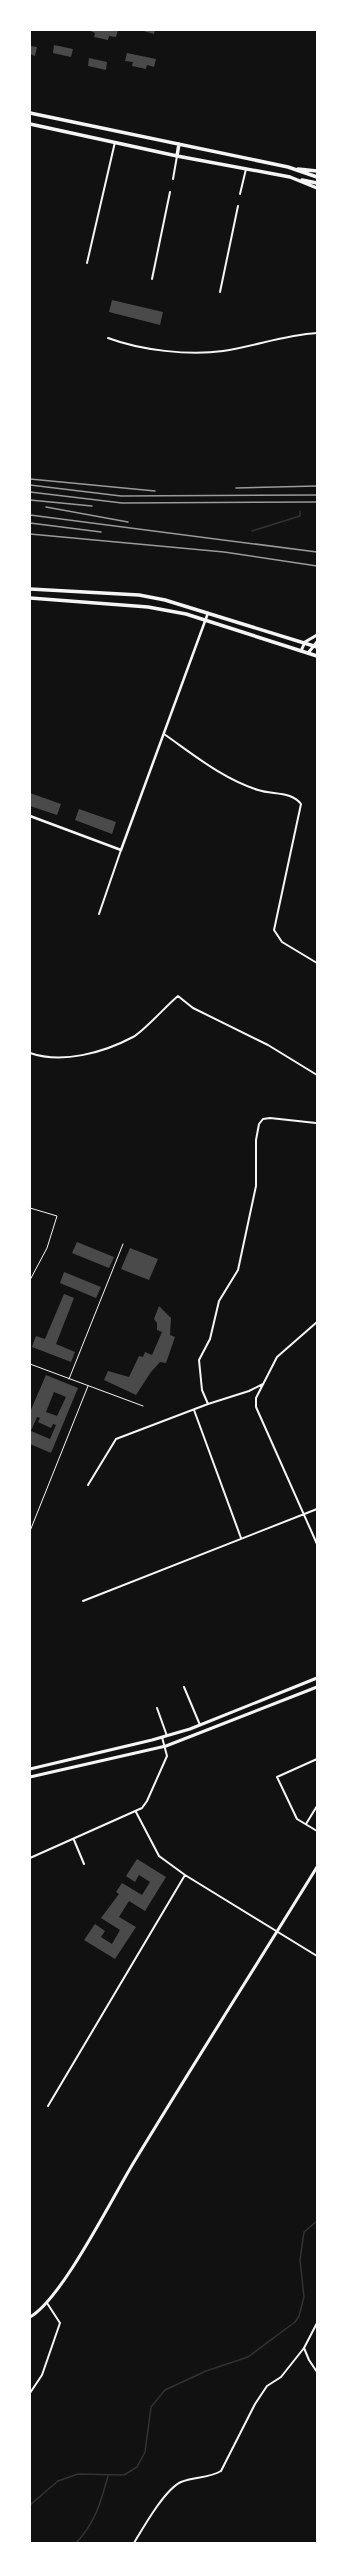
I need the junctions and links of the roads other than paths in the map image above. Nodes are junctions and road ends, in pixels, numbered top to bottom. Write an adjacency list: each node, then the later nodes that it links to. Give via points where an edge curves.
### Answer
1 (30, 113): 4 (main road)
2 (30, 124): 3 (main road)
3 (115, 142): 5 (main road); 17 (street)
4 (179, 144): 5 (main road); 6 (main road)
5 (177, 156): 7 (main road); 11 (street)
6 (288, 168): 8 (main road); 10 (main road)
7 (246, 169): 9 (main road); 15 (street)
8 (317, 171)
9 (290, 177): 12 (main road); 13 (main road)
10 (317, 177)
11 (173, 179)
12 (317, 184)
13 (317, 188)
14 (170, 192): 18 (street)
15 (240, 194)
16 (238, 206): 19 (street)
17 (87, 263)
18 (152, 279)
19 (220, 292)
20 (317, 333): 21 (street, via 222,351 160,350 127,345)
21 (108, 338)
22 (30, 589): 24 (main road, via 139,595)
23 (30, 598): 25 (main road, via 148,607 186,614)
24 (208, 612): 25 (street); 27 (main road)
25 (205, 622): 29 (main road); 32 (street)
26 (317, 635): 27 (main road)
27 (305, 642): 28 (main road); 29 (main road)
28 (316, 644): 30 (main road)
29 (301, 651): 30 (main road)
30 (308, 653): 31 (main road)
31 (317, 656)
32 (164, 734): 34 (street); 36 (street, via 220,773 259,790 294,797 301,804 274,930 282,942)
33 (30, 816): 34 (street)
34 (121, 850): 35 (street)
35 (100, 914)
36 (317, 963)
37 (30, 1053): 38 (street, via 44,1058 72,1057 134,1037 178,996 194,1008 268,1045)
38 (317, 1075)
39 (316, 1123): 48 (street, via 270,1118 263,1119 259,1124 256,1140 256,1186 238,1270 219,1301 210,1339 199,1360 201,1384)
40 (30, 1208): 42 (lane, via 57,1216 47,1248)
41 (123, 1244): 45 (lane)
42 (30, 1280)
43 (317, 1322): 46 (street, via 281,1352)
44 (30, 1364): 45 (lane)
45 (69, 1379): 47 (lane)
46 (264, 1384): 48 (street, via 248,1392); 53 (street, via 256,1398 256,1406)
47 (88, 1386): 49 (lane); 54 (lane)
48 (208, 1404): 50 (street)
49 (143, 1406)
50 (194, 1410): 51 (street, via 116,1439); 55 (street)
51 (88, 1485)
52 (317, 1509): 53 (street)
53 (305, 1513): 55 (street); 56 (street)
54 (30, 1531)
55 (241, 1538): 57 (street)
56 (317, 1544)
57 (82, 1602)
58 (317, 1678): 62 (main road)
59 (184, 1687): 62 (street)
60 (317, 1687): 65 (main road)
61 (157, 1708): 63 (street)
62 (200, 1725): 63 (main road)
63 (167, 1736): 64 (main road)
64 (162, 1737): 65 (street); 67 (main road)
65 (166, 1746): 68 (main road); 70 (street, via 167,1756 147,1801)
66 (317, 1759): 71 (street, via 277,1777 297,1819)
67 (30, 1769)
68 (30, 1777)
69 (317, 1806): 71 (street)
70 (136, 1812): 73 (street); 77 (street, via 159,1856)
71 (306, 1824): 72 (street)
72 (317, 1831)
73 (74, 1840): 74 (street); 75 (street)
74 (30, 1858)
75 (84, 1864)
76 (317, 1868): 78 (main road)
77 (185, 1875): 78 (street); 80 (street)
78 (277, 1932): 79 (street); 81 (main road)
79 (317, 1956)
80 (48, 2106)
81 (47, 2303): 82 (main road); 86 (street, via 60,2322 42,2375)
82 (30, 2317)
83 (317, 2323): 84 (street)
84 (304, 2348): 85 (street); 87 (street, via 281,2377 267,2386 221,2471 212,2476 200,2476 179,2483 156,2507)
85 (317, 2372)
86 (30, 2393)
87 (134, 2543)

